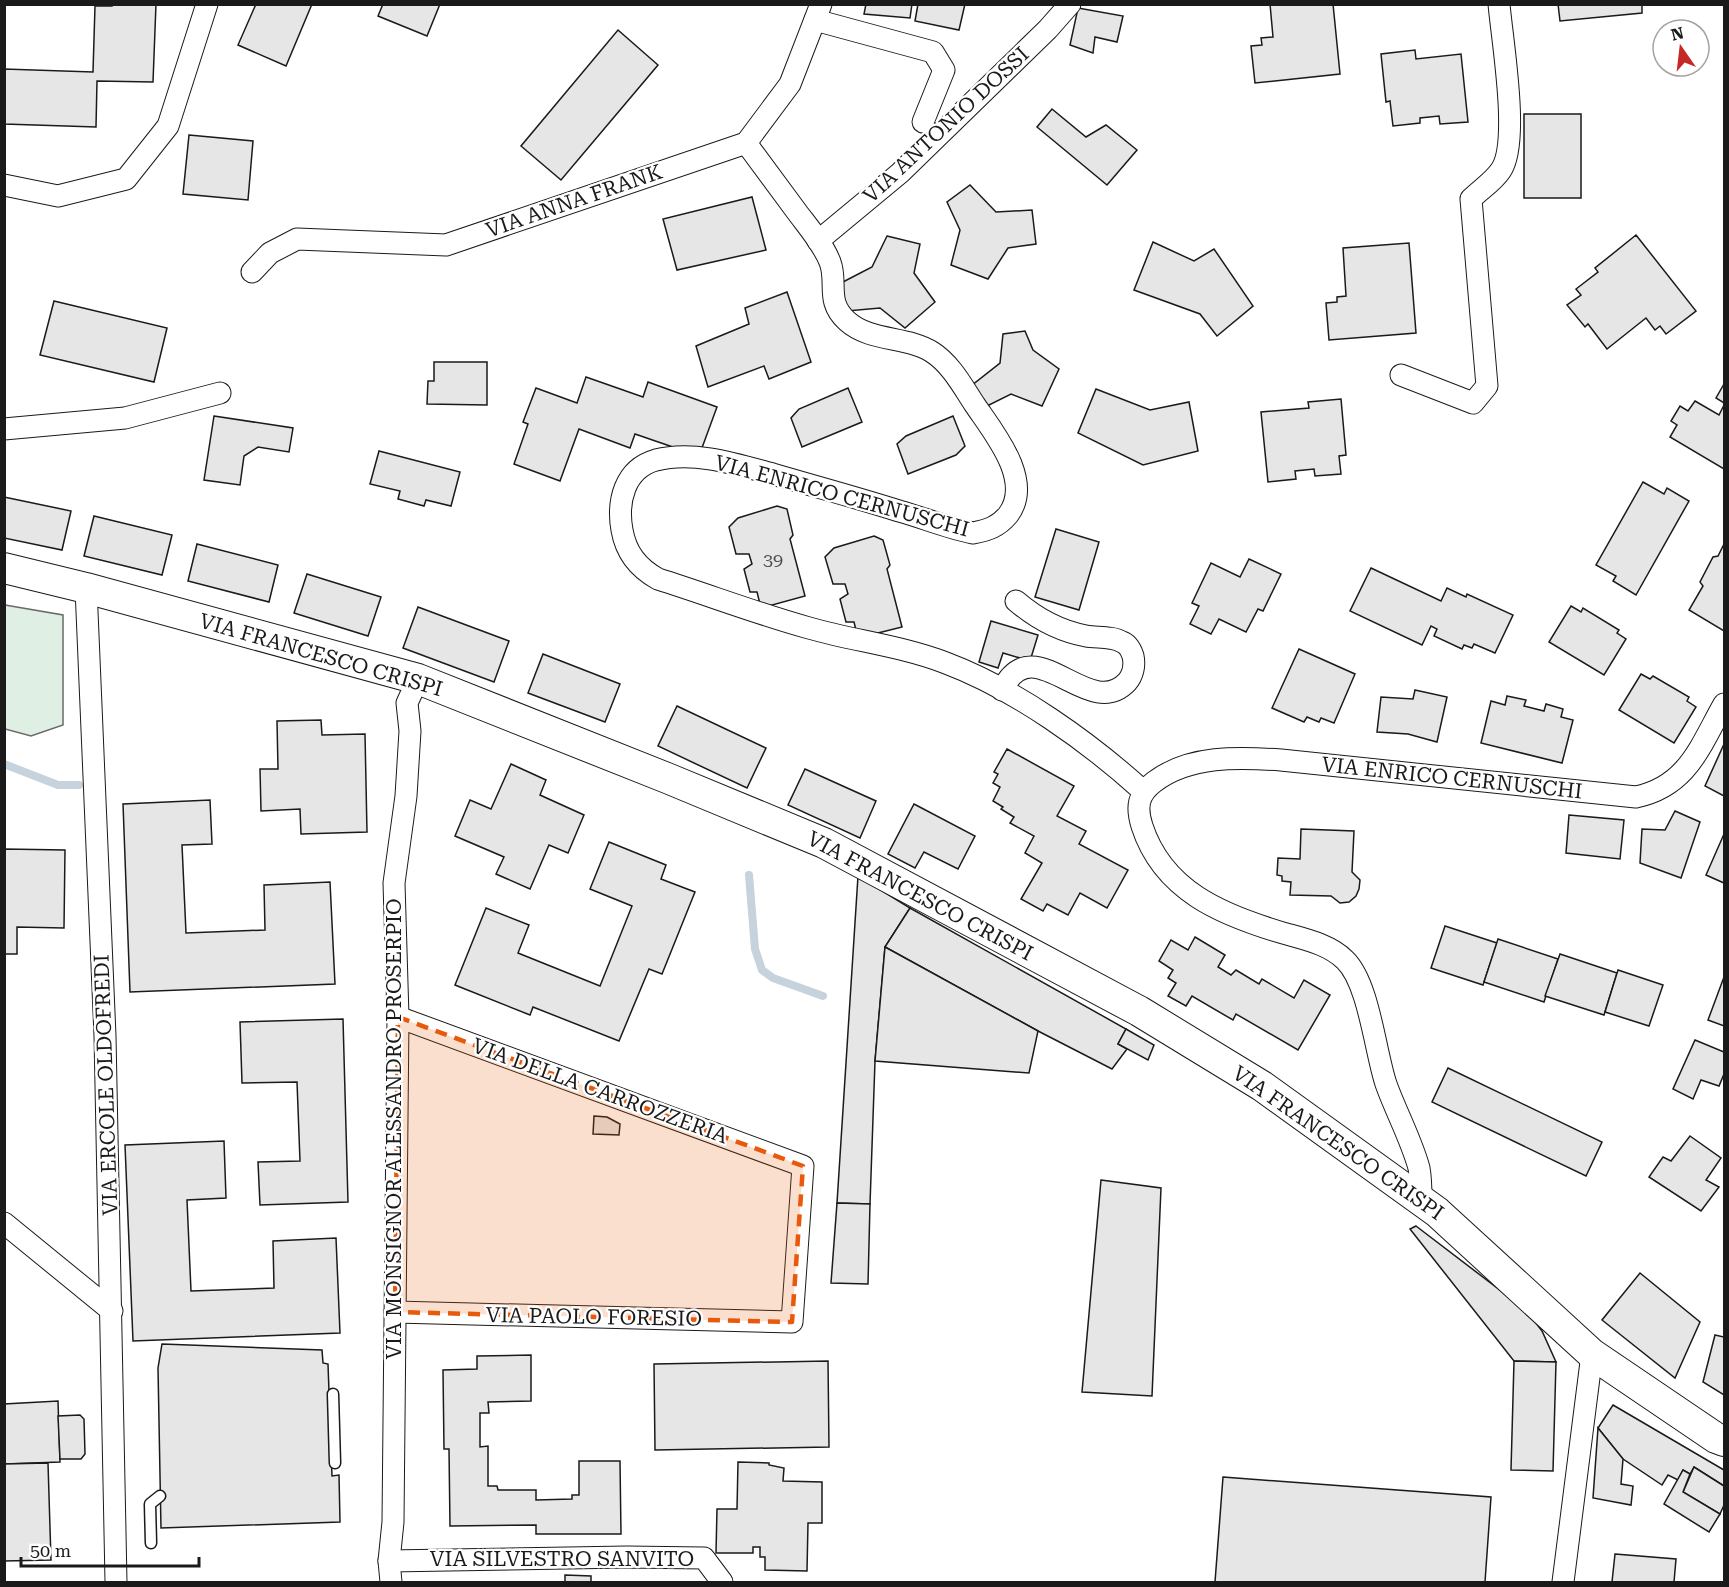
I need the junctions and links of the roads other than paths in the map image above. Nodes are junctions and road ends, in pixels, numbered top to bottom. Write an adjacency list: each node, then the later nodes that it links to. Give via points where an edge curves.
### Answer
1 (207, 4): 7 (street, via 168,126 126,179 58,196)
2 (1070, 4): 8 (street, VIA ANTONIO DOSSI, via 900,173)
3 (1499, 4): 10 (street, via 1510,118 1508,150 1502,170 1471,199 1488,386 1473,404)
4 (818, 12): 5 (street, via 933,52 944,70); 6 (street, via 789,84)
5 (922, 122)
6 (746, 143): 8 (street, VIA ENRICO CERNUSCHI); 9 (street, VIA ANNA FRANK, via 446,245 297,239 270,253)
7 (4, 185)
8 (818, 241): 17 (street, VIA ENRICO CERNUSCHI, via 830,263 837,309 848,322 877,336 933,352 959,381 1006,451 1017,481 1011,510 991,530 973,533 749,468 716,460 667,458 642,467 628,480 621,495 619,515 627,548 645,572 658,579 809,628 947,663)
9 (252, 272)
10 (1401, 375)
11 (220, 393): 12 (street, via 125,418)
12 (4, 429)
13 (4, 568): 14 (street, VIA FRANCESCO CRISPI)
14 (86, 588): 16 (street, VIA FRANCESCO CRISPI); 23 (street, VIA ERCOLE OLDOFREDI)
15 (1016, 601): 17 (street, via 1057,628 1124,642 1130,648 1133,670 1118,689 1094,691 1052,672 1028,667 1008,677)
16 (418, 679): 20 (street, VIA MONSIGNOR ALESSANDRO PROSERPIO, via 407,703 410,731 406,796 394,883); 21 (street, VIA FRANCESCO CRISPI, via 824,843 1149,1017 1272,1093)
17 (1002, 690): 19 (street, VIA ENRICO CERNUSCHI, via 1086,743)
18 (1725, 704): 19 (street, VIA ENRICO CERNUSCHI, via 1683,773 1660,789 1636,797 1235,758 1184,768)
19 (1143, 791): 21 (street, via 1138,807 1145,835 1164,869 1180,885 1254,924 1324,947 1352,969 1362,990 1385,1081 1419,1169)
20 (398, 1017): 24 (street, VIA MONSIGNOR ALESSANDRO PROSERPIO); 25 (street, VIA DELLA CARROZZERIA, via 803,1166)
21 (1421, 1200): 26 (street, VIA FRANCESCO CRISPI)
22 (4, 1223): 23 (street)
23 (112, 1311): 33 (street, VIA ERCOLE OLDOFREDI)
24 (395, 1312): 25 (street, VIA PAOLO FORESIO); 32 (street, VIA MONSIGNOR ALESSANDRO PROSERPIO, via 393,1521)
25 (792, 1322)
26 (1592, 1354): 28 (street, VIA FRANCESCO CRISPI); 36 (street)
27 (333, 1394): 29 (lane)
28 (1725, 1441)
29 (335, 1464)
30 (160, 1496): 31 (lane, via 150,1504)
31 (151, 1543)
32 (389, 1561): 34 (street, VIA MONSIGNOR ALESSANDRO PROSERPIO); 35 (street, VIA SILVESTRO SANVITO, via 704,1558)
33 (116, 1582)
34 (391, 1582)
35 (722, 1582)
36 (1563, 1582)

